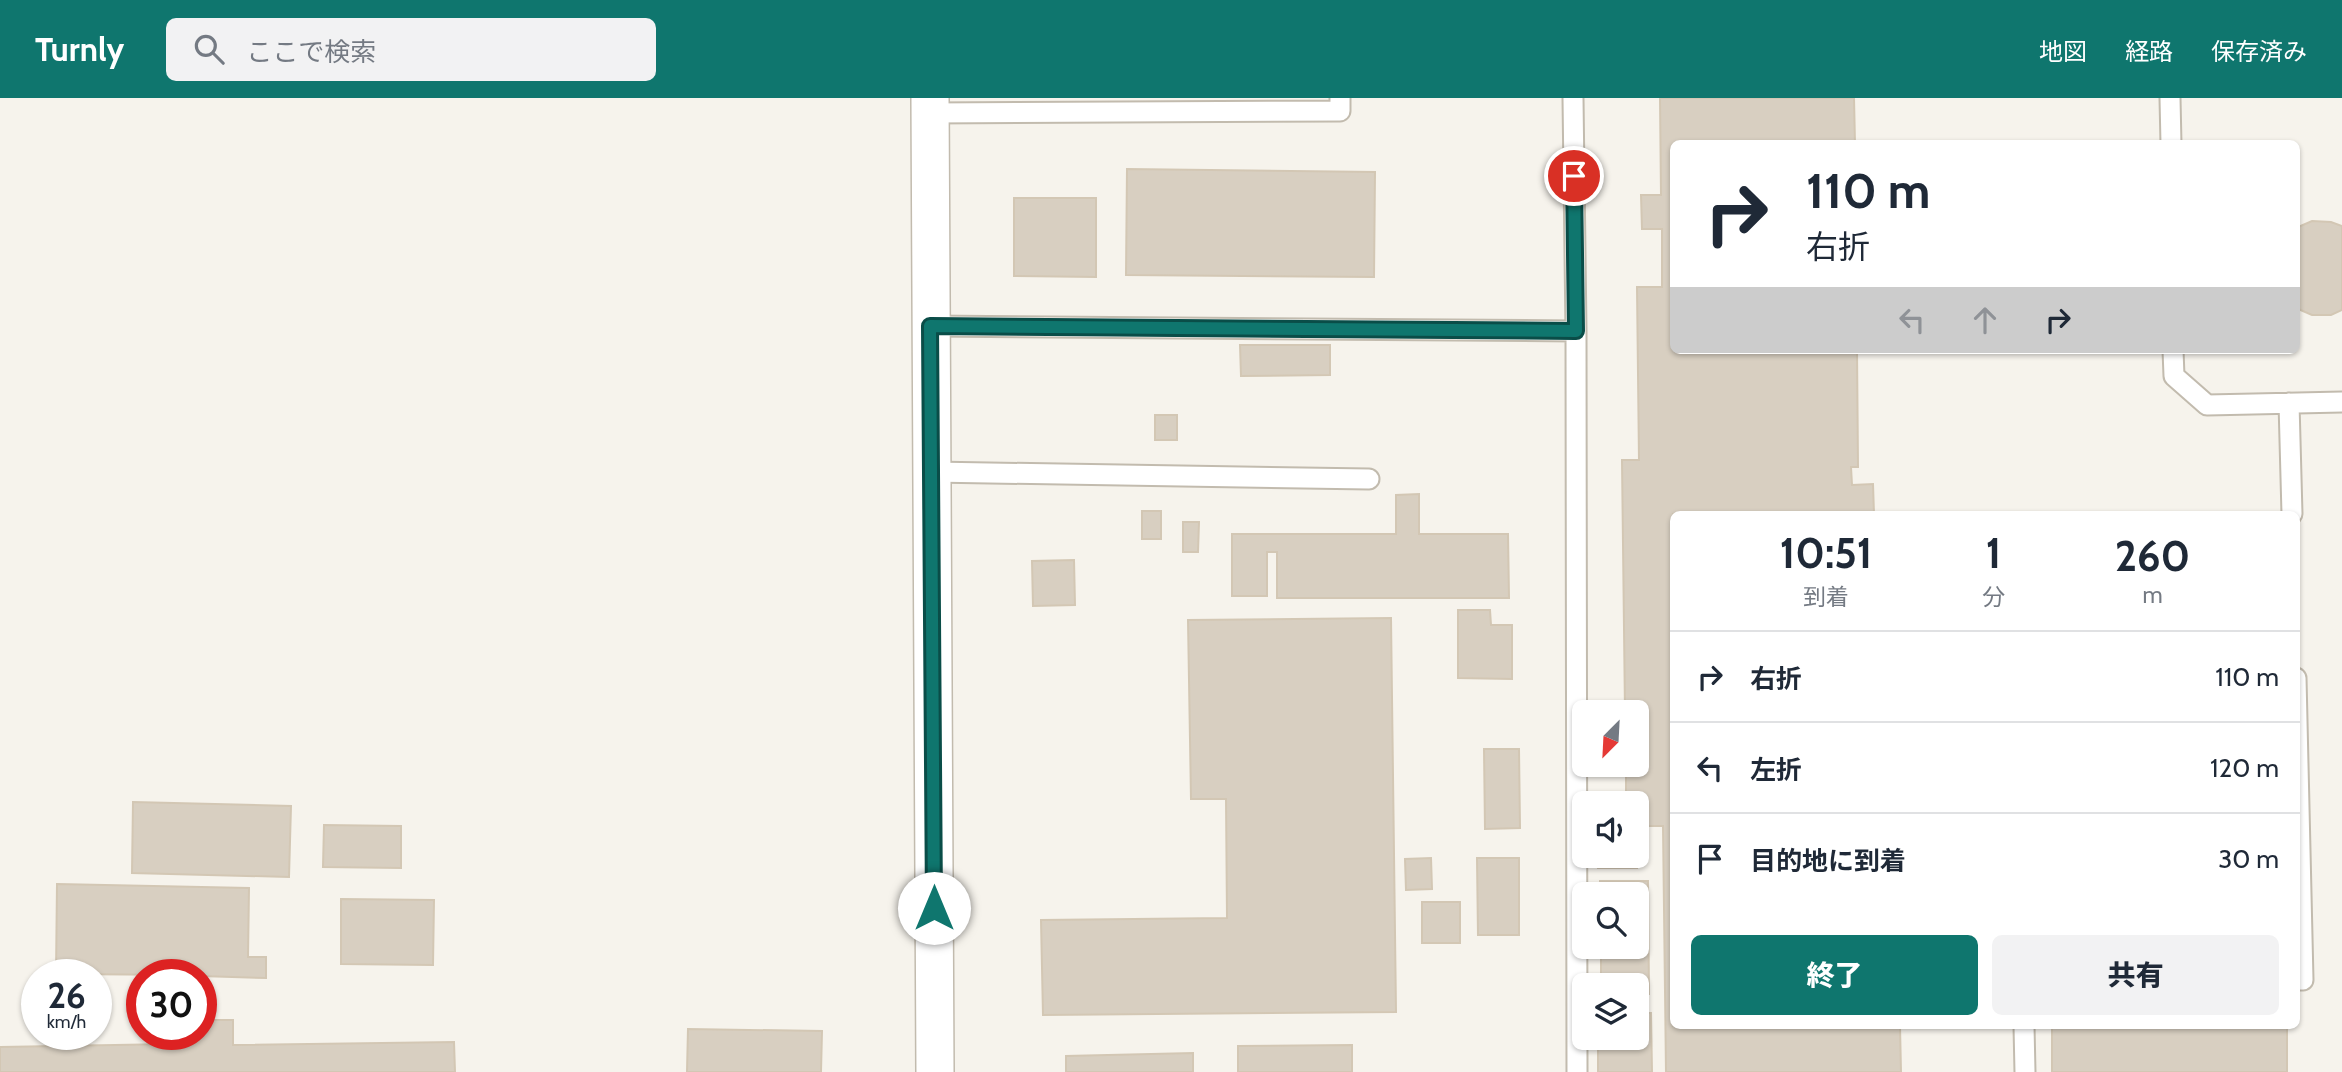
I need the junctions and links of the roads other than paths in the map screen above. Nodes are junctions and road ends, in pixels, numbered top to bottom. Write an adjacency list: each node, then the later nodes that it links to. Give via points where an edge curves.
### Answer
1 (1340, 98): 4 (lane, via 1340,111)
2 (1573, 98): 7 (lane)
3 (2170, 98): 5 (lane)
4 (930, 106): 6 (street)
5 (2171, 140)
6 (930, 326): 7 (lane); 11 (street)
7 (1576, 331): 18 (lane)
8 (2174, 354): 10 (lane, via 2174,376 2207,405)
9 (2342, 402): 10 (lane)
10 (2290, 403): 13 (lane)
11 (932, 472): 12 (lane); 17 (street)
12 (1369, 479)
13 (2292, 511)
14 (2300, 851): 15 (lane)
15 (2300, 980)
16 (2024, 1029): 19 (lane)
17 (935, 1072)
18 (1577, 1072)
19 (2025, 1072)

